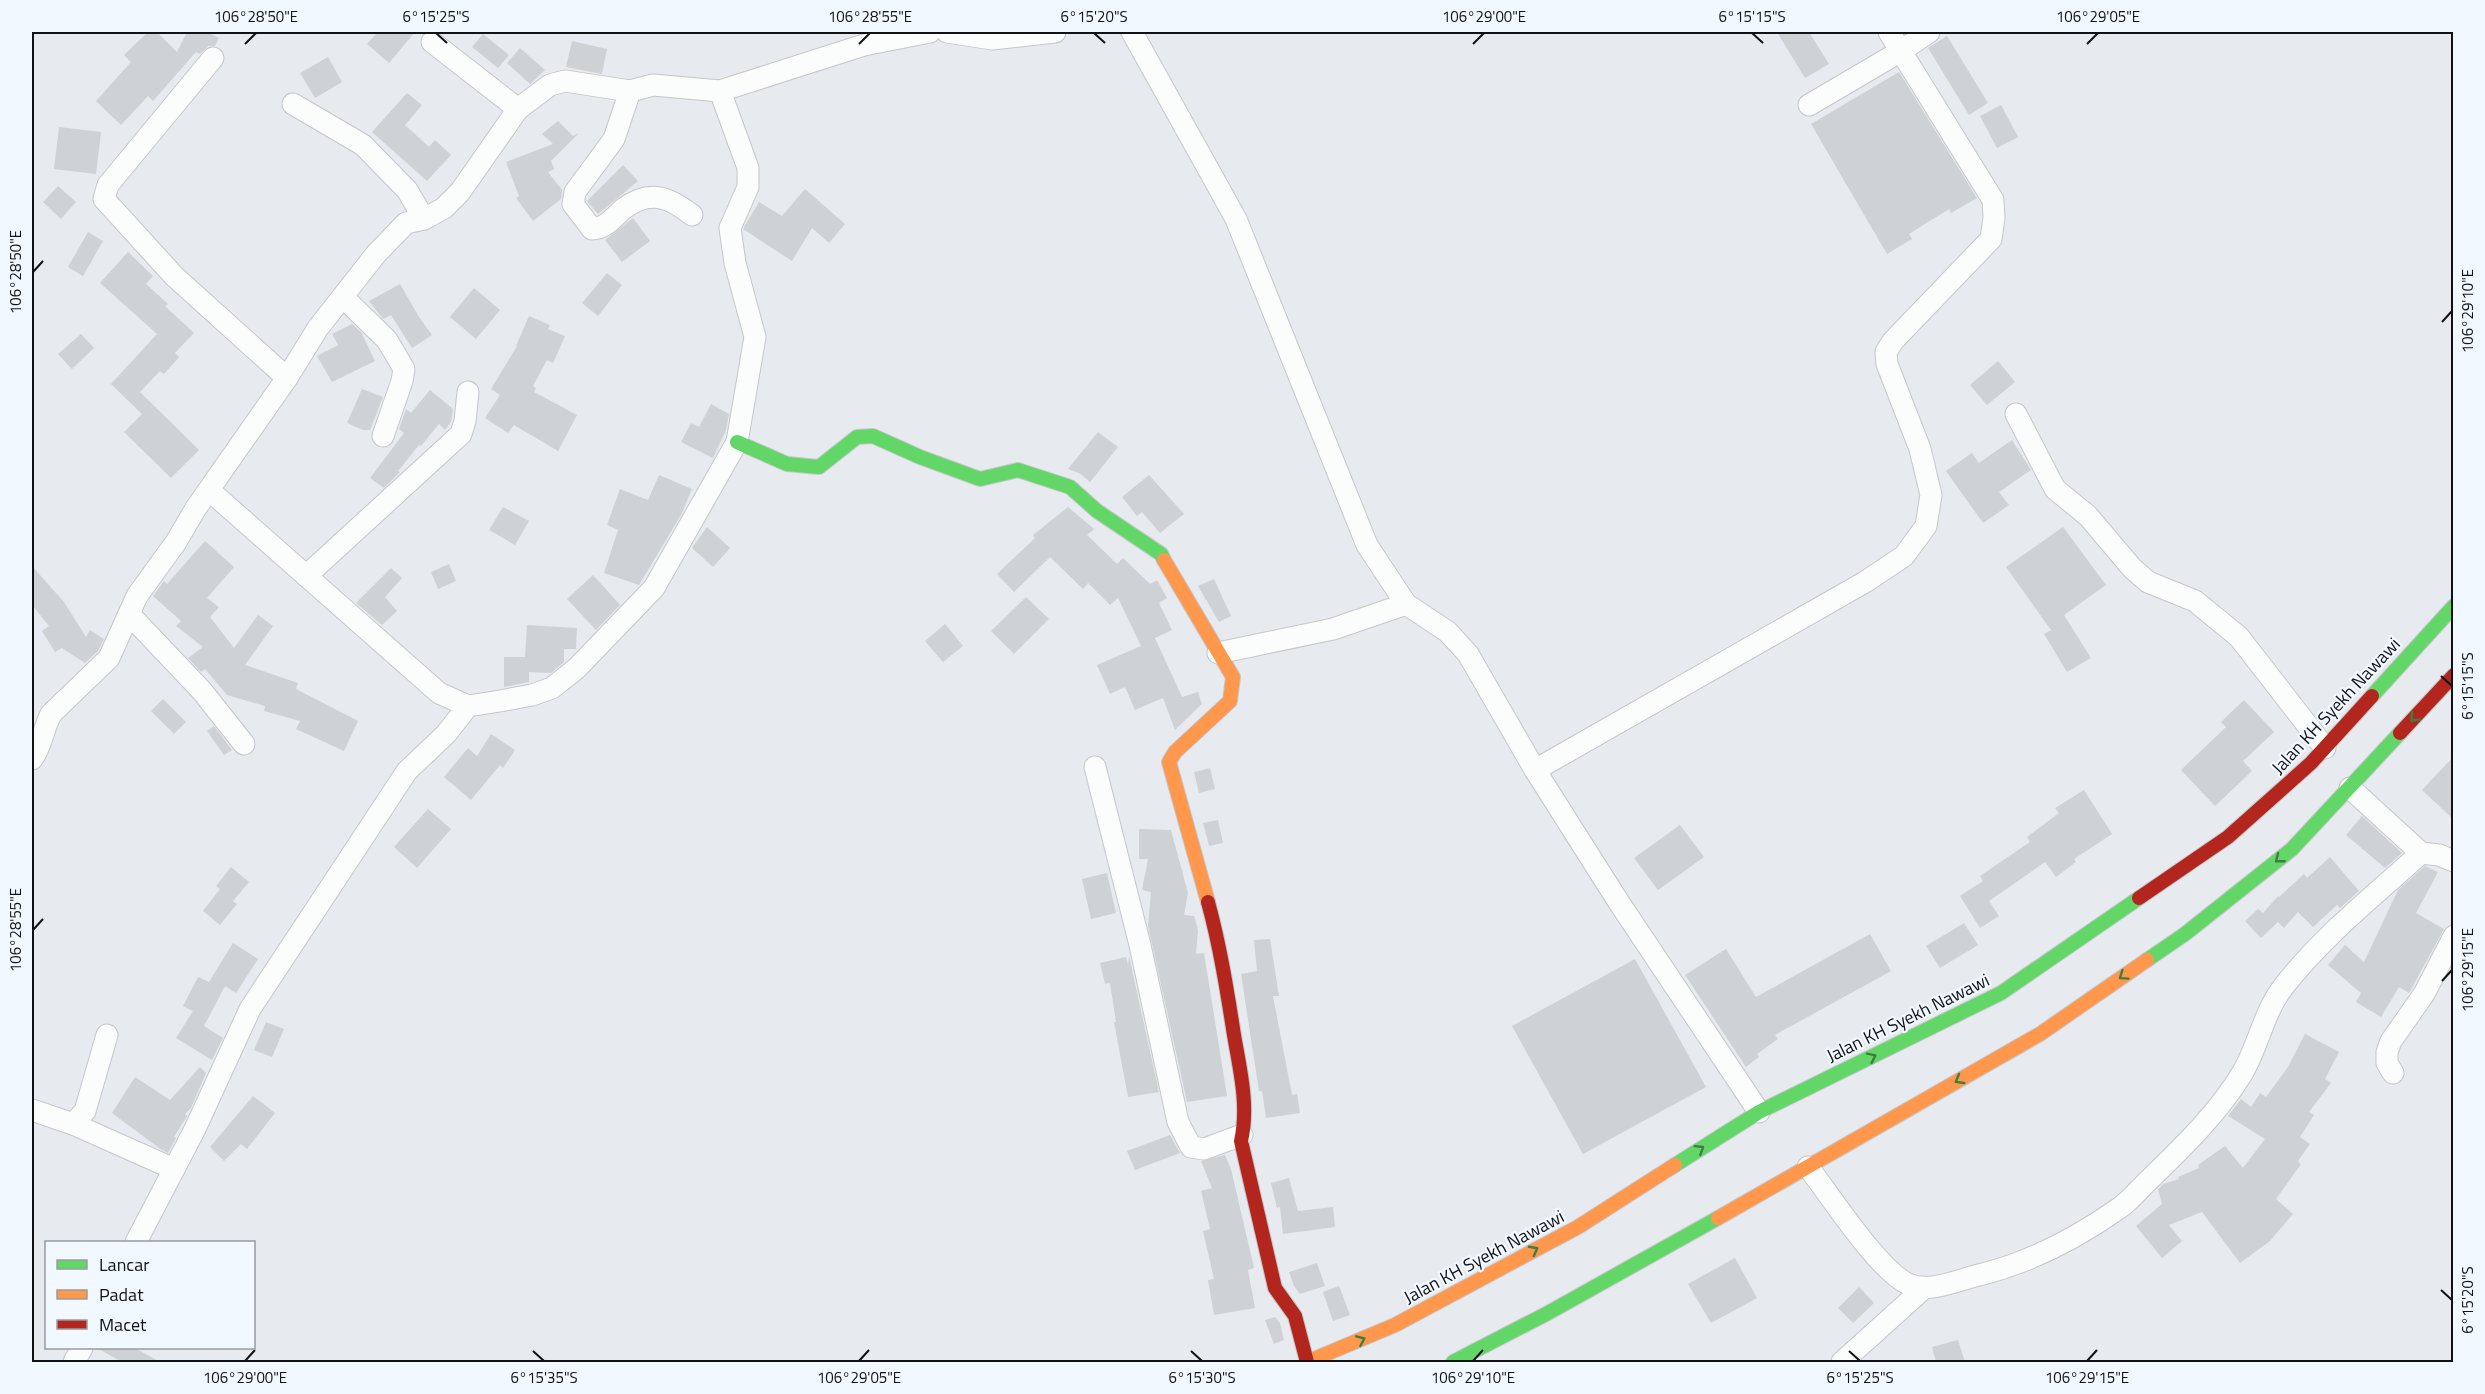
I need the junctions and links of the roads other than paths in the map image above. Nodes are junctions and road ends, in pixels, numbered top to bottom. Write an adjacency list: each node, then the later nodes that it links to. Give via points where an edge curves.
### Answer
1 (930, 32): 7 (street)
2 (947, 32): 3 (street, via 992,39)
3 (1055, 32)
4 (1132, 32): 26 (street, via 1236,219 1367,545)
5 (1889, 32): 9 (street)
6 (1929, 32): 9 (street)
7 (860, 38): 12 (street)
8 (432, 42): 15 (street)
9 (1901, 51): 14 (street); 36 (street, via 1993,200 1994,218 1991,239 1886,352 1887,364 1920,449 1931,495 1926,526 1904,556 1865,582)
10 (213, 58): 19 (street, via 108,185 104,199 174,276)
11 (630, 91): 12 (street, via 653,85); 15 (street, via 565,81 550,86); 16 (street, via 614,139 575,192 573,204 592,229 624,208 656,197 674,201)
12 (720, 91): 23 (street, via 748,168 748,187 730,228 755,337)
13 (293, 104): 17 (street, via 363,145 407,190)
14 (1809, 105)
15 (518, 109): 17 (street, via 460,192 444,208)
16 (692, 215)
17 (424, 219): 18 (street, via 406,223)
18 (343, 297): 19 (street); 22 (street, via 387,340 404,369)
19 (287, 378): 24 (street)
20 (468, 392): 25 (street, via 461,434)
21 (2016, 414): 33 (street, via 2055,489 2088,516 2148,582 2195,602 2239,637)
22 (383, 436)
23 (737, 442): 29 (main road, via 787,464 819,466 858,437 873,436 980,478 1018,470 1070,487 1097,511 1161,554); 31 (street, via 654,588 578,668 552,688 532,695)
24 (209, 490): 25 (street); 28 (street, via 137,596)
25 (306, 576): 31 (street, via 439,693)
26 (1406, 604): 29 (street, via 1333,629); 36 (street, via 1448,632 1468,654)
27 (2454, 606): 33 (main road, Jalan KH Syekh Nawawi)
28 (129, 614): 32 (street, via 202,691); 34 (street, via 109,658 51,714)
29 (1218, 653): 46 (main road, via 1233,677 1230,701 1169,762 1220,947 1242,1081)
30 (2454, 675): 37 (main road, one-way to 37)
31 (468, 706): 48 (street, via 446,734 407,771 250,1009)
32 (244, 744)
33 (2325, 748): 44 (main road, Jalan KH Syekh Nawawi, one-way to 33, via 2001,993 2228,837)
34 (32, 759)
35 (1095, 767): 46 (street, via 1140,945 1178,1122 1191,1147 1204,1149)
36 (1535, 770): 44 (street)
37 (2350, 788): 38 (street); 47 (main road, one-way to 47, via 2292,849 2185,934 2040,1034)
38 (2421, 853): 39 (street); 50 (street, via 2310,954 2271,1006 2243,1072 2198,1131 2119,1208 2066,1240 2003,1269)
39 (2454, 861)
40 (2454, 936): 42 (street, via 2424,994 2391,1041 2387,1063)
41 (107, 1035): 45 (street, via 85,1110)
42 (2393, 1073)
43 (32, 1110): 45 (street)
44 (1759, 1112): 51 (main road, Jalan KH Syekh Nawawi, one-way to 44, via 1395,1325 1578,1227)
45 (73, 1124): 48 (street)
46 (1242, 1135): 51 (main road, via 1275,1288 1295,1316)
47 (1809, 1167): 50 (street, via 1864,1242 1895,1274); 52 (main road)
48 (174, 1169): 49 (street)
49 (137, 1241)
50 (1923, 1289): 53 (street)
51 (1307, 1362)
52 (1453, 1362)
53 (1842, 1362)

